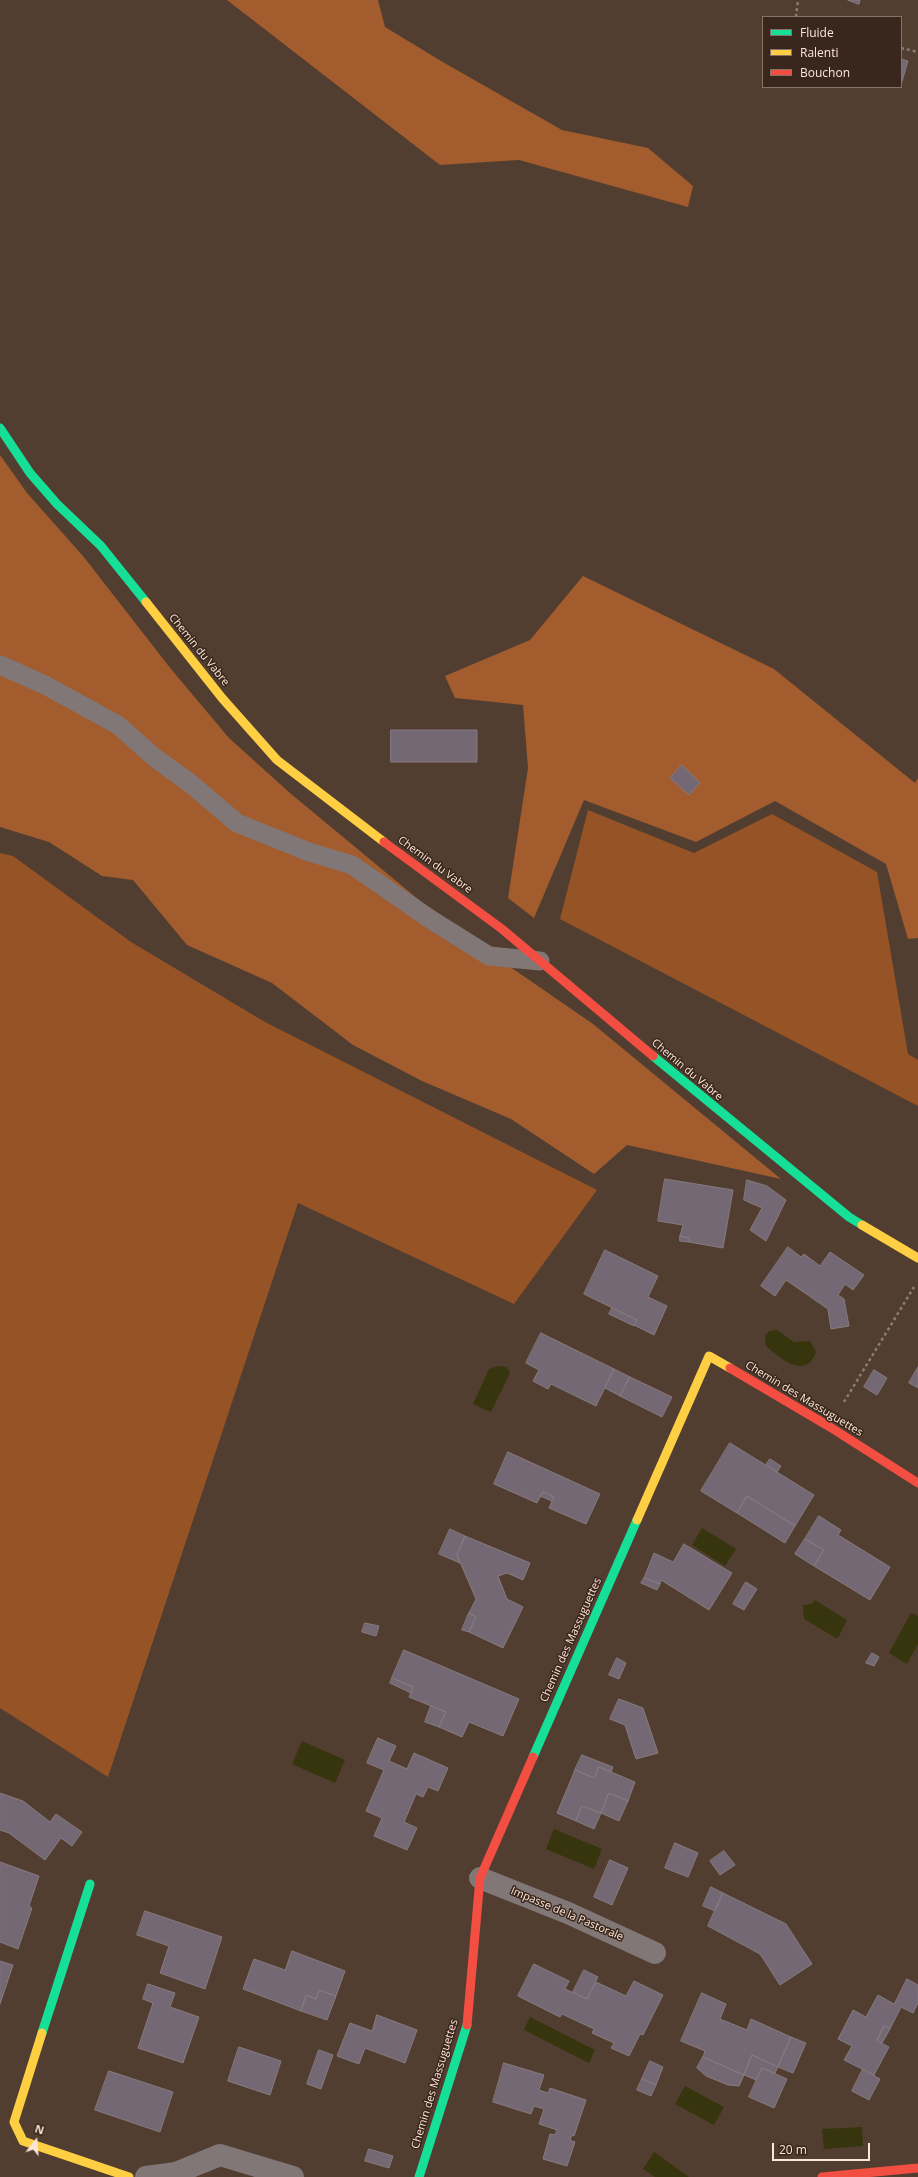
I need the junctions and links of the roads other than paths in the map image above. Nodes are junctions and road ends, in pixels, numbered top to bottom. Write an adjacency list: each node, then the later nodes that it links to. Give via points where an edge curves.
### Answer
1 (0, 428): 3 (street, Chemin du Vabre, via 30,473 57,504 101,546 222,698 277,760 408,861 502,929)
2 (0, 665): 3 (lane, via 45,685 118,724 154,757 237,823 309,852 352,865 489,956)
3 (540, 961): 4 (street, Chemin du Vabre, via 843,1212)
4 (918, 1258)
5 (918, 1484): 6 (street, Chemin des Massuguettes, via 830,1427 709,1356)
6 (480, 1878): 8 (street, Impasse de la Pastorale, via 568,1913); 13 (street, Chemin des Massuguettes, via 468,2020)
7 (90, 1884): 10 (street, via 14,2122 24,2141)
8 (655, 1953)
9 (918, 2168): 14 (street)
10 (129, 2177)
11 (146, 2177): 12 (street, via 176,2173 220,2155)
12 (293, 2177)
13 (419, 2177)
14 (822, 2177)

